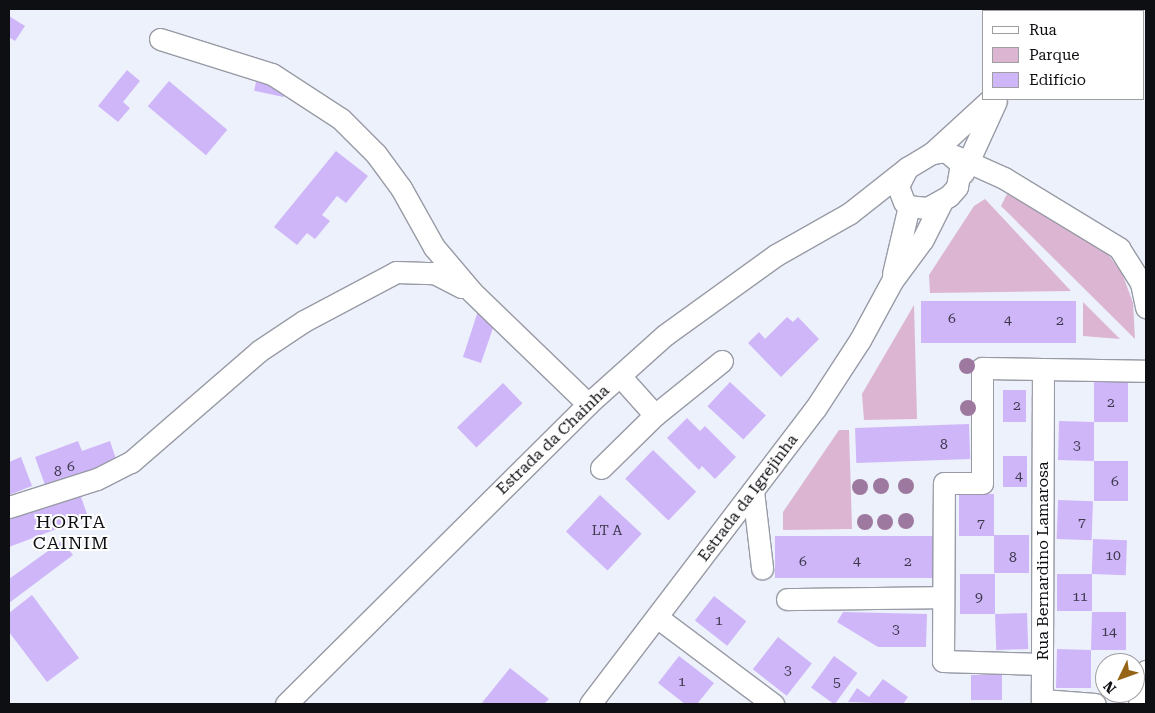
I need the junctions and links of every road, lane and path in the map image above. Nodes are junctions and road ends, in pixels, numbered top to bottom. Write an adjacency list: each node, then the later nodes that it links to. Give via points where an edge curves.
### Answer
1 (160, 39): 11 (street, via 272,74 341,120 376,154 401,188 434,248)
2 (990, 100): 4 (street)
3 (996, 100): 5 (street)
4 (932, 152): 5 (street, via 946,151); 6 (street)
5 (961, 166): 7 (street); 12 (street, via 1004,178 1119,248 1141,283)
6 (907, 168): 8 (street, via 898,186); 9 (street)
7 (942, 201): 8 (street, via 927,208); 10 (street, via 923,240)
8 (906, 204): 9 (street, via 881,203); 10 (street)
9 (850, 213): 16 (street, Estrada da Chainha, via 776,255 714,297)
10 (892, 281): 20 (street, Estrada da Igrejinha, via 860,340 815,409)
11 (472, 292): 17 (street); 21 (street, via 434,273 396,272 304,320 259,351 131,462 97,479)
12 (1146, 307)
13 (722, 361): 18 (street)
14 (1043, 369): 15 (street); 23 (street, via 982,368 982,483 944,483); 26 (street, Rua Bernardino Lamarosa)
15 (1146, 371)
16 (620, 376): 17 (street, Estrada da Chainha); 18 (street)
17 (588, 404): 28 (street, Estrada da Chainha)
18 (655, 415): 19 (street)
19 (601, 468)
20 (753, 491): 22 (street); 25 (street, Estrada da Igrejinha)
21 (9, 507)
22 (762, 568)
23 (943, 597): 24 (street); 26 (street, via 943,661)
24 (787, 599)
25 (658, 618): 29 (street, Estrada da Igrejinha); 30 (street)
26 (1042, 664): 31 (street, Rua Bernardino Lamarosa, via 1042,700)
27 (1146, 671): 32 (street)
28 (286, 704)
29 (590, 704)
30 (774, 704)
31 (1095, 704)
32 (1139, 704)

